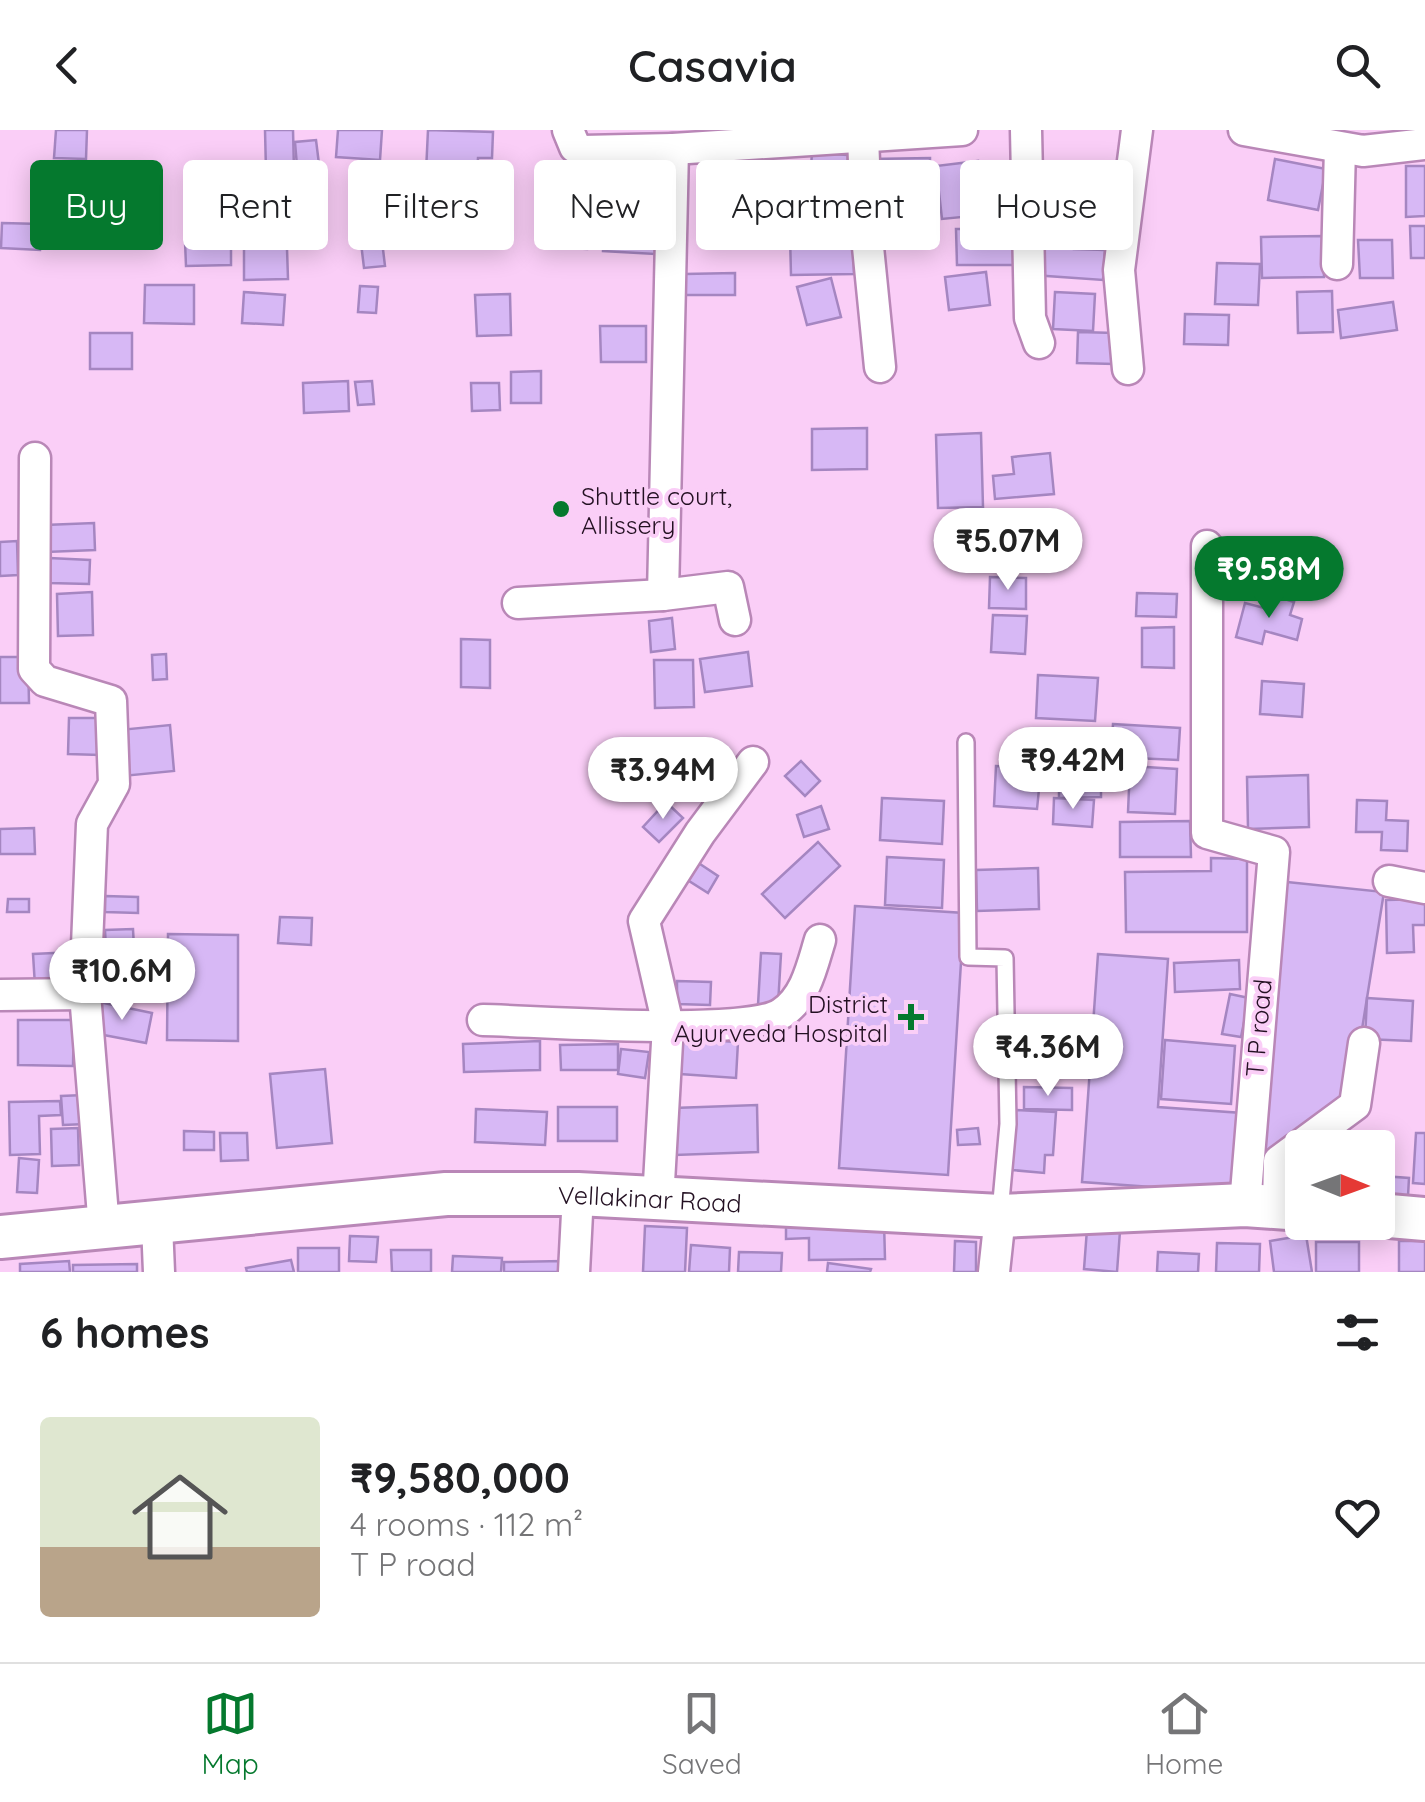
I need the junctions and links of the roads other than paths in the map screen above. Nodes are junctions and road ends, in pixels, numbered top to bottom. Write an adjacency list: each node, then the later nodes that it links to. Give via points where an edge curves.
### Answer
1 (568, 130): 9 (street, via 584,151)
2 (962, 130): 6 (street)
3 (1026, 130): 11 (street, via 1030,318)
4 (1137, 130): 13 (street, via 1119,270)
5 (1244, 130): 8 (street)
6 (863, 137): 9 (street); 12 (street)
7 (1425, 144): 8 (street)
8 (1340, 148): 10 (street)
9 (673, 149): 16 (street)
10 (1337, 264)
11 (1040, 343)
12 (880, 367)
13 (1128, 369)
14 (35, 458): 25 (street, via 34,669 45,681 111,701 114,784 92,824)
15 (1208, 546): 31 (street, T P road, via 1207,832 1274,852)
16 (663, 581): 17 (street); 18 (street, via 728,587)
17 (518, 603)
18 (736, 620)
19 (966, 742): 32 (lane, via 968,957 1005,958 1008,1124)
20 (754, 762): 27 (street, via 644,920)
21 (1389, 881): 22 (street)
22 (1425, 888)
23 (820, 940): 27 (street, via 798,998 780,1015 736,1025)
24 (0, 994): 25 (street)
25 (84, 994): 36 (street)
26 (483, 1020): 27 (street)
27 (668, 1025): 30 (street)
28 (1364, 1043): 31 (street, via 1355,1104 1279,1161)
29 (578, 1194): 30 (main road, Vellakinar Road); 35 (main road, Vellakinar Road, via 446,1194); 39 (street)
30 (658, 1200): 32 (main road, Vellakinar Road)
31 (1275, 1207): 32 (main road, Vellakinar Road)
32 (1000, 1216): 40 (street)
33 (1395, 1216): 34 (main road)
34 (1425, 1218)
35 (157, 1224): 36 (main road, Vellakinar Road); 38 (street)
36 (104, 1228): 37 (main road, Vellakinar Road)
37 (0, 1237)
38 (159, 1272)
39 (574, 1272)
40 (994, 1272)

